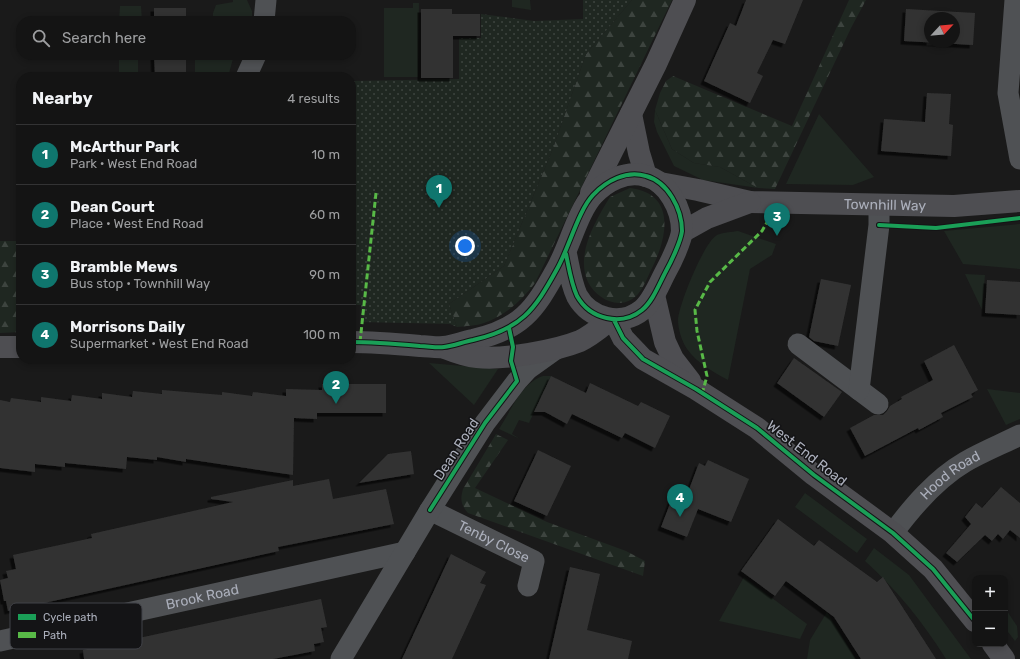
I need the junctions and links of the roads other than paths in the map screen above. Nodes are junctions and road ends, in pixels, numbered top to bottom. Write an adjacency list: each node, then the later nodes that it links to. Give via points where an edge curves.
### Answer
1 (266, 0): 4 (street)
2 (685, 0): 7 (street)
3 (1015, 0): 8 (street, via 1008,93)
4 (264, 16)
5 (254, 60): 6 (street)
6 (248, 72)
7 (631, 114): 9 (street, via 639,153); 10 (street)
8 (1020, 159)
9 (653, 180): 10 (street, via 622,176 607,182); 12 (street, Townhill Way); 14 (street, via 675,203)
10 (587, 201): 15 (street)
11 (1020, 201): 13 (street, Townhill Way, via 954,206)
12 (750, 202): 13 (street, Townhill Way); 14 (street, Townhill Way, via 707,218)
13 (879, 205): 25 (street, via 879,225)
14 (682, 232): 16 (street, via 670,264)
15 (566, 254): 17 (street, via 573,285 582,303 589,310); 22 (street, via 543,295 524,318 488,337)
16 (654, 295): 17 (street, via 638,313 624,319); 24 (street, West End Road, via 664,342 673,359)
17 (612, 320): 23 (street, via 594,333); 24 (street, West End Road, via 623,338 644,359)
18 (356, 342): 22 (street)
19 (798, 344): 25 (street)
20 (0, 347): 21 (street)
21 (16, 347)
22 (443, 347): 23 (street, via 462,354 493,357)
23 (556, 348): 28 (street, Dean Road, via 528,369 517,381 485,423)
24 (696, 388): 29 (street, West End Road, via 757,428 814,475)
25 (859, 390): 26 (street)
26 (878, 404)
27 (1020, 435): 29 (street, Hood Road, via 964,462 912,507)
28 (430, 510): 30 (street, Dean Road); 31 (street, Tenby Close, via 534,561)
29 (893, 533): 33 (street, West End Road, via 932,569)
30 (405, 552): 32 (street, Brook Road); 37 (street, Dean Road)
31 (528, 586)
32 (142, 610)
33 (972, 617)
34 (10, 639): 35 (street, Brook Road)
35 (0, 641)
36 (995, 647): 38 (street)
37 (341, 659)
38 (1004, 659)

